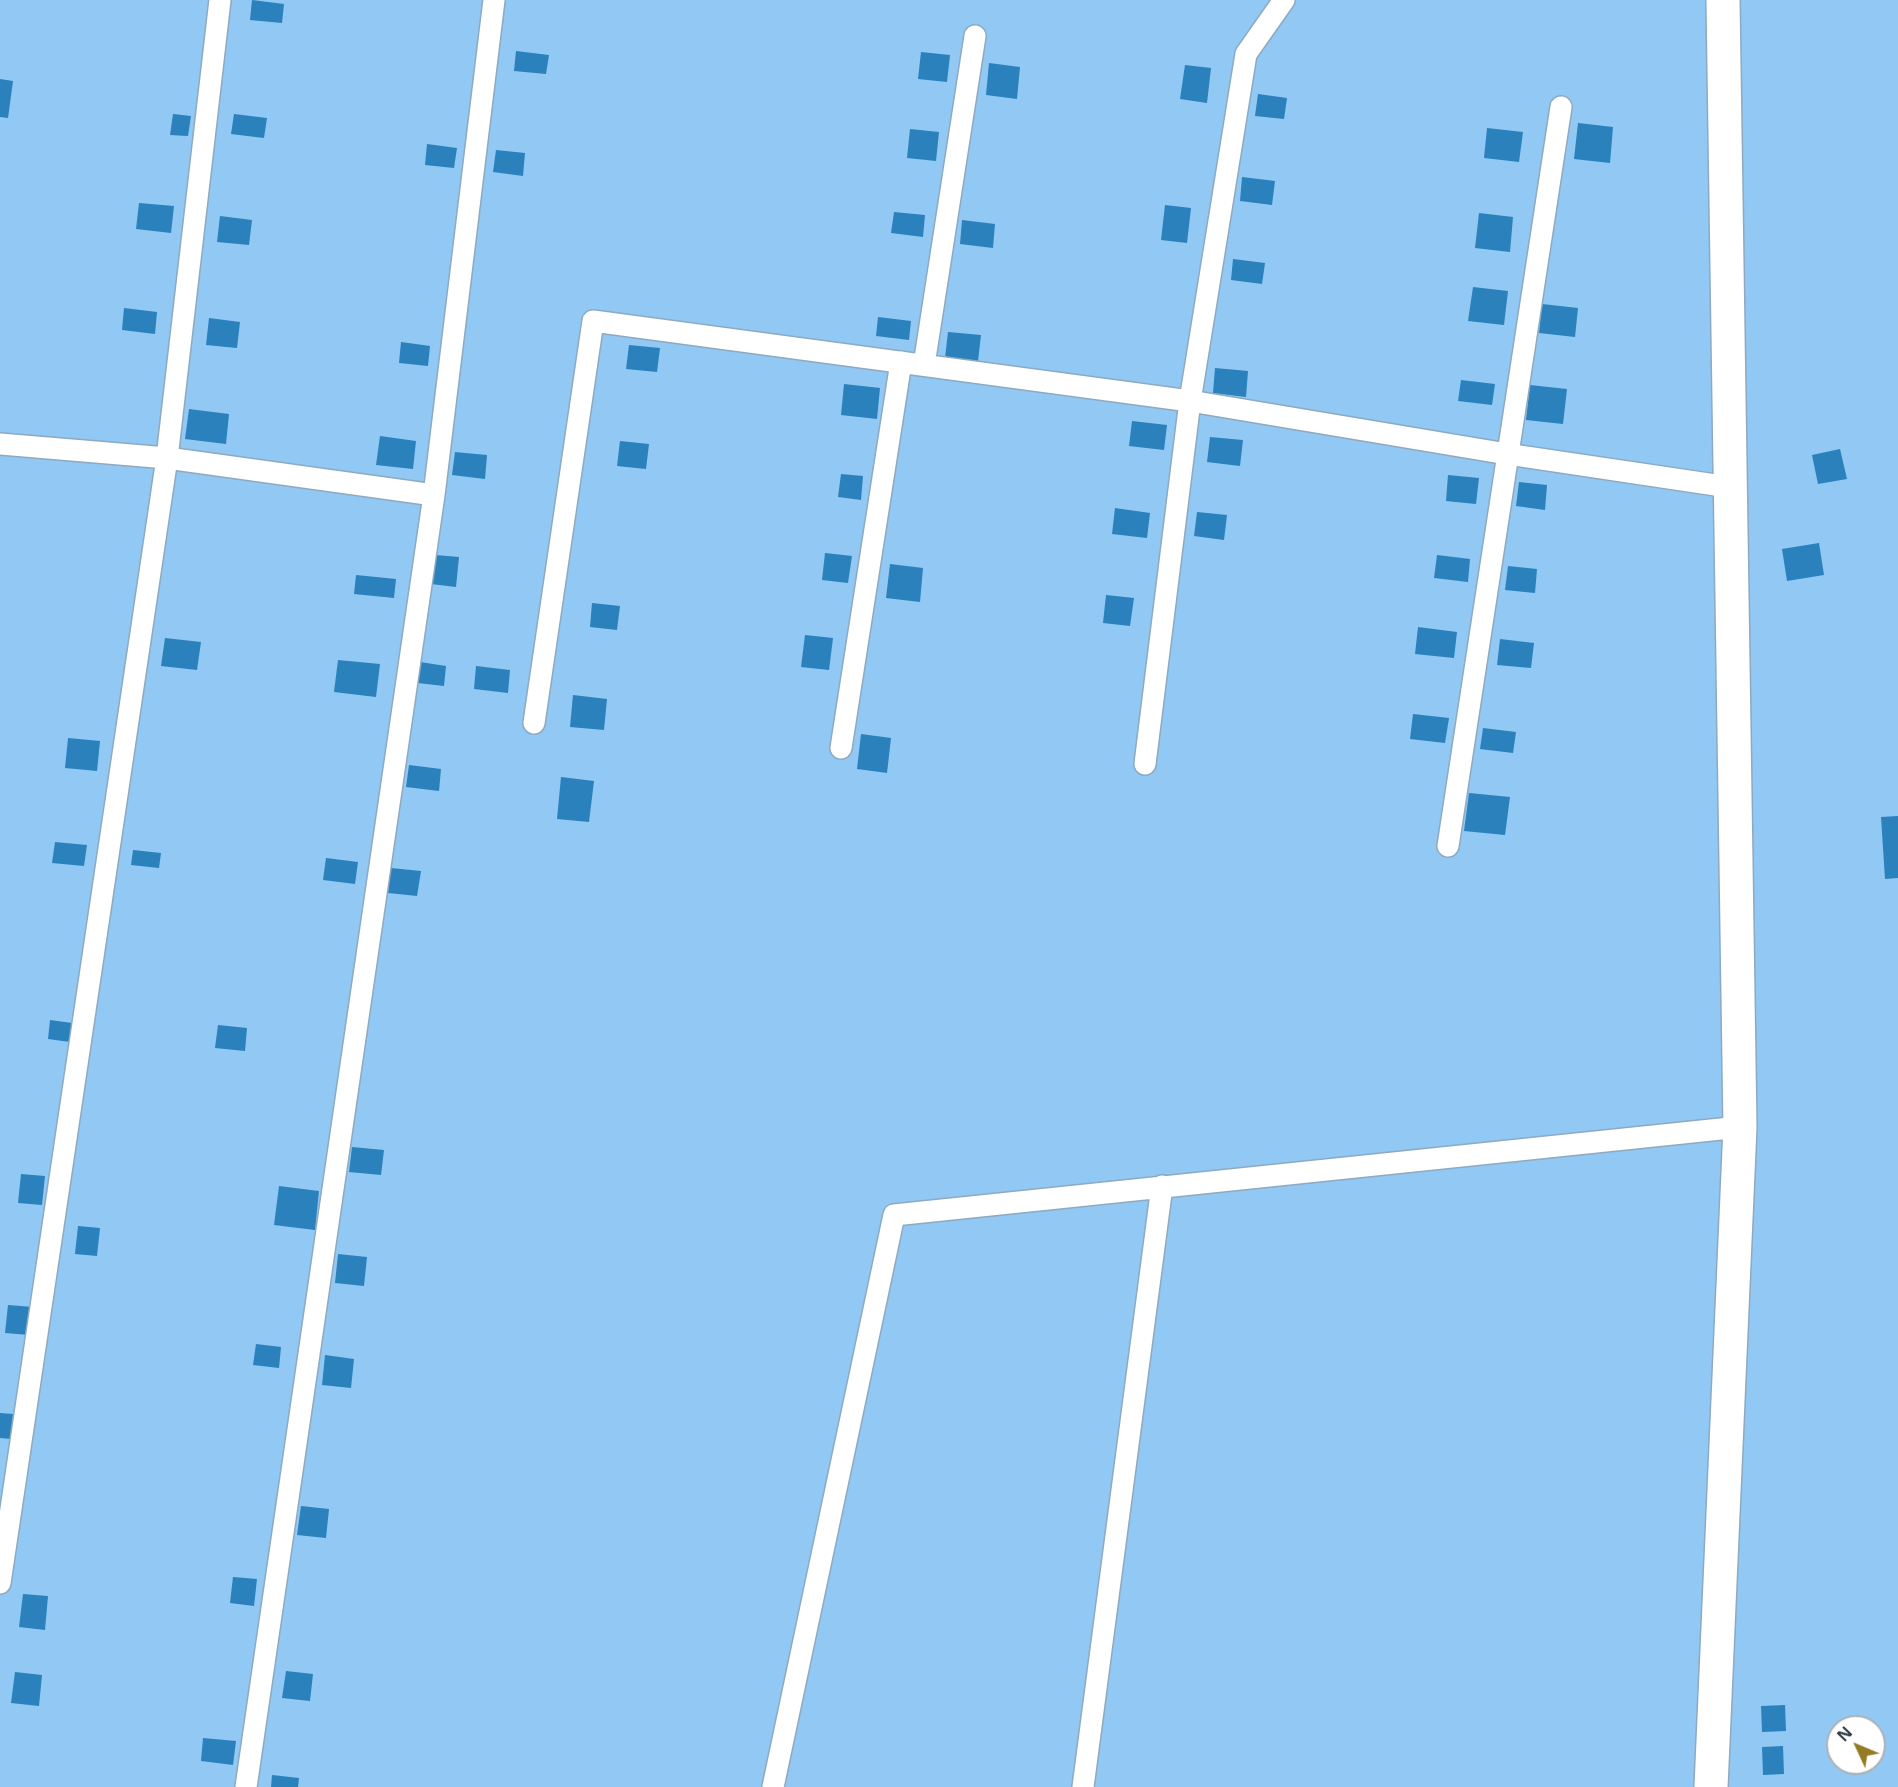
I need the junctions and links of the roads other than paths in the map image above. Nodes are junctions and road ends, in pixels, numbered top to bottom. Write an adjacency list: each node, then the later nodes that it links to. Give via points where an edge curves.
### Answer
1 (220, 0): 12 (lane)
2 (494, 0): 14 (lane)
3 (1284, 0): 9 (lane, via 1246,54)
4 (1723, 0): 13 (street)
5 (975, 36): 8 (lane)
6 (1561, 107): 11 (lane)
7 (901, 362): 8 (lane); 15 (lane, via 593,321); 16 (lane)
8 (924, 365): 9 (lane)
9 (1190, 401): 11 (lane); 17 (lane)
10 (0, 444): 12 (lane)
11 (1507, 454): 13 (lane); 18 (lane)
12 (167, 458): 14 (lane); 21 (lane)
13 (1729, 487): 19 (street)
14 (434, 495): 22 (lane)
15 (534, 723)
16 (841, 748)
17 (1145, 764)
18 (1448, 846)
19 (1740, 1127): 20 (lane); 25 (street)
20 (1162, 1186): 23 (lane, via 894,1215); 24 (lane)
21 (0, 1583)
22 (246, 1787)
23 (773, 1787)
24 (1083, 1787)
25 (1711, 1787)

